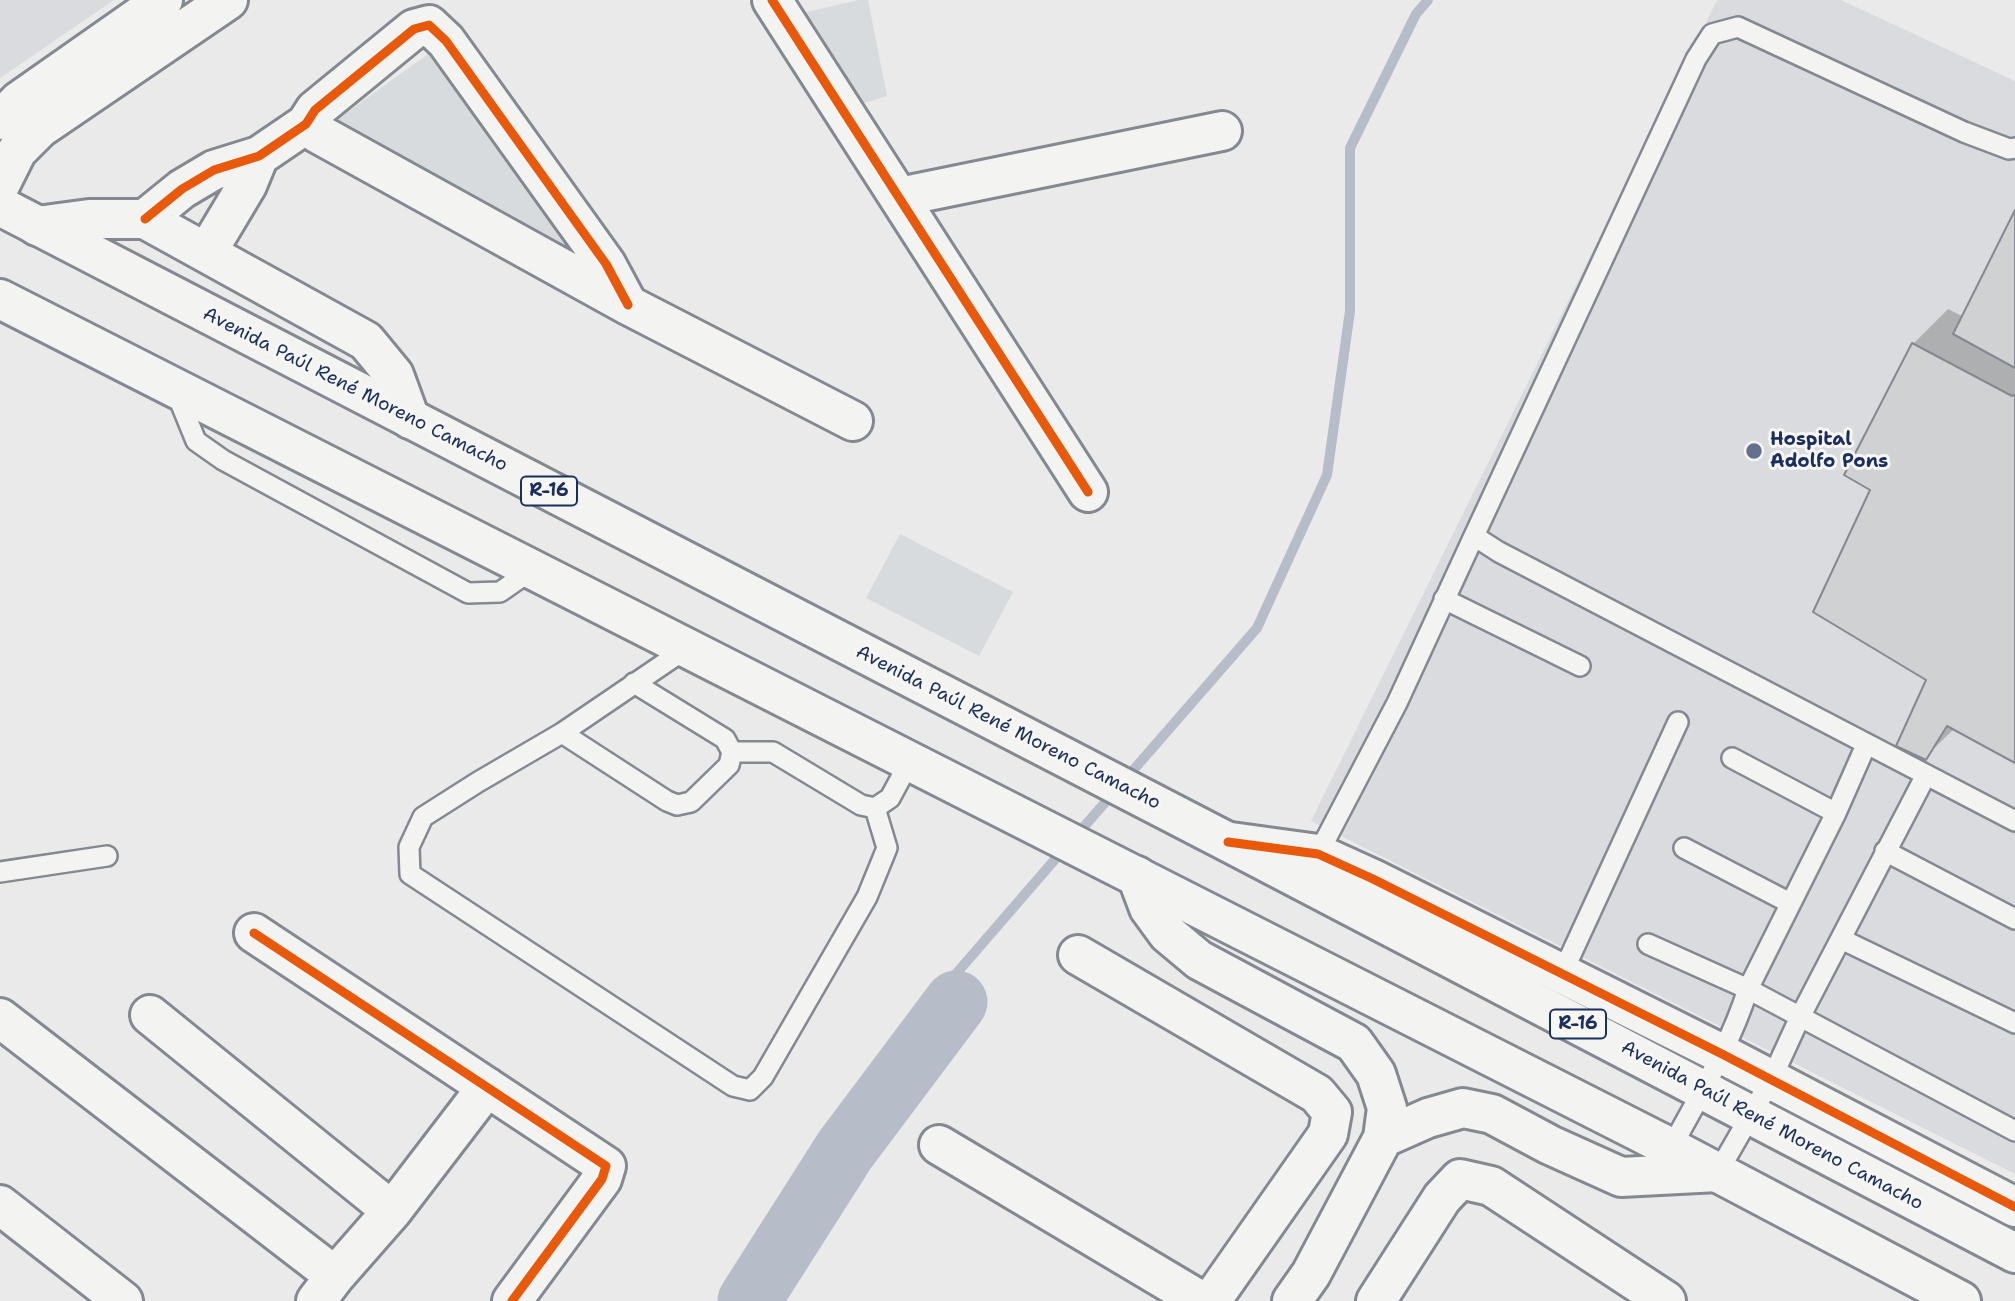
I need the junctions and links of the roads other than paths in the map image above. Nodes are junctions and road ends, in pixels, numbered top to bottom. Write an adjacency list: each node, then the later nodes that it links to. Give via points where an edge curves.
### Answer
1 (163, 0): 4 (street, via 19,101)
2 (228, 0): 9 (street, via 40,128 16,151)
3 (772, 0): 10 (street)
4 (0, 120)
5 (306, 124): 8 (street); 16 (street); 16 (street, via 315,110 414,29 429,25 446,41 606,264)
6 (1222, 131): 10 (street)
7 (2015, 148): 21 (lane, via 1964,132 1738,27 1712,34 1690,72)
8 (259, 156): 12 (street, via 214,170); 14 (street, via 247,186)
9 (0, 185)
10 (899, 197): 20 (street)
11 (0, 206): 13 (street, Avenida Paúl René Moreno Camacho / R-16)
12 (145, 219): 13 (street, via 89,219); 14 (street)
13 (37, 226): 18 (street, Avenida Paúl René Moreno Camacho / R-16)
14 (207, 252): 18 (street, via 366,341 394,375)
15 (0, 299): 17 (street)
16 (628, 305): 19 (street)
17 (175, 387): 22 (street); 22 (lane, via 196,441 223,460 468,593 500,592)
18 (410, 419): 37 (street, Avenida Paúl René Moreno Camacho / R-16)
19 (853, 421)
20 (1088, 492)
21 (1474, 536): 23 (lane); 29 (lane)
22 (533, 569): 24 (street)
23 (1444, 599): 25 (lane); 40 (lane)
24 (687, 648): 26 (lane); 32 (street)
25 (1580, 666)
26 (635, 683): 28 (lane); 30 (lane, via 724,739)
27 (1678, 722): 50 (lane)
28 (562, 733): 30 (lane, via 677,805 691,802 729,765); 34 (lane, via 423,817 409,847 410,874 733,1086 750,1090 764,1077 867,897 887,848)
29 (1867, 745): 33 (lane); 35 (lane)
30 (732, 752): 34 (lane, via 773,752 861,805)
31 (1732, 758): 35 (lane)
32 (910, 761): 34 (lane, via 890,798); 43 (street)
33 (1926, 775): 36 (lane); 39 (lane)
34 (875, 808)
35 (1836, 813): 44 (lane)
36 (2015, 821)
37 (1228, 842): 40 (street); 59 (street, Avenida Paúl René Moreno Camacho / R-16)
38 (1684, 848): 44 (lane)
39 (1885, 851): 45 (lane); 47 (lane)
40 (1318, 854): 50 (street)
41 (107, 856): 42 (lane)
42 (0, 872)
43 (1136, 876): 62 (street, via 1149,908 1168,933 1199,960 1354,1043 1376,1074 1387,1108); 64 (street)
44 (1790, 902): 51 (lane)
45 (2015, 919)
46 (254, 933): 58 (street)
47 (1840, 939): 53 (lane); 55 (lane)
48 (1648, 944): 51 (lane)
49 (1078, 955): 74 (street, via 1317,1094 1332,1112 1328,1134)
50 (1562, 974): 56 (street)
51 (1748, 989): 53 (lane); 56 (lane)
52 (150, 1016): 68 (street)
53 (1800, 1017): 57 (lane); 61 (lane)
54 (0, 1018): 70 (street)
55 (2015, 1023)
56 (1723, 1054): 57 (street); 59 (lane)
57 (1771, 1080): 60 (lane); 67 (street)
58 (487, 1087): 68 (street); 72 (street, via 606,1166 602,1180)
59 (1703, 1089): 60 (street, Avenida Paúl René Moreno Camacho / R-16); 64 (lane)
60 (1751, 1114): 65 (lane); 69 (street, Avenida Paúl René Moreno Camacho / R-16)
61 (2015, 1131)
62 (1383, 1138): 65 (street, via 1462,1108 1492,1114 1621,1177); 75 (street)
63 (939, 1145): 73 (street)
64 (1671, 1148): 65 (street)
65 (1718, 1172): 78 (street)
66 (0, 1205): 71 (street)
67 (2015, 1207)
68 (392, 1211): 70 (street)
69 (2015, 1253)
70 (325, 1289)
71 (123, 1301)
72 (512, 1301)
73 (1201, 1301)
74 (1211, 1301)
75 (1292, 1301)
76 (1376, 1301): 77 (street, via 1442,1198 1460,1179 1491,1186)
77 (1666, 1301)
78 (1961, 1301)

